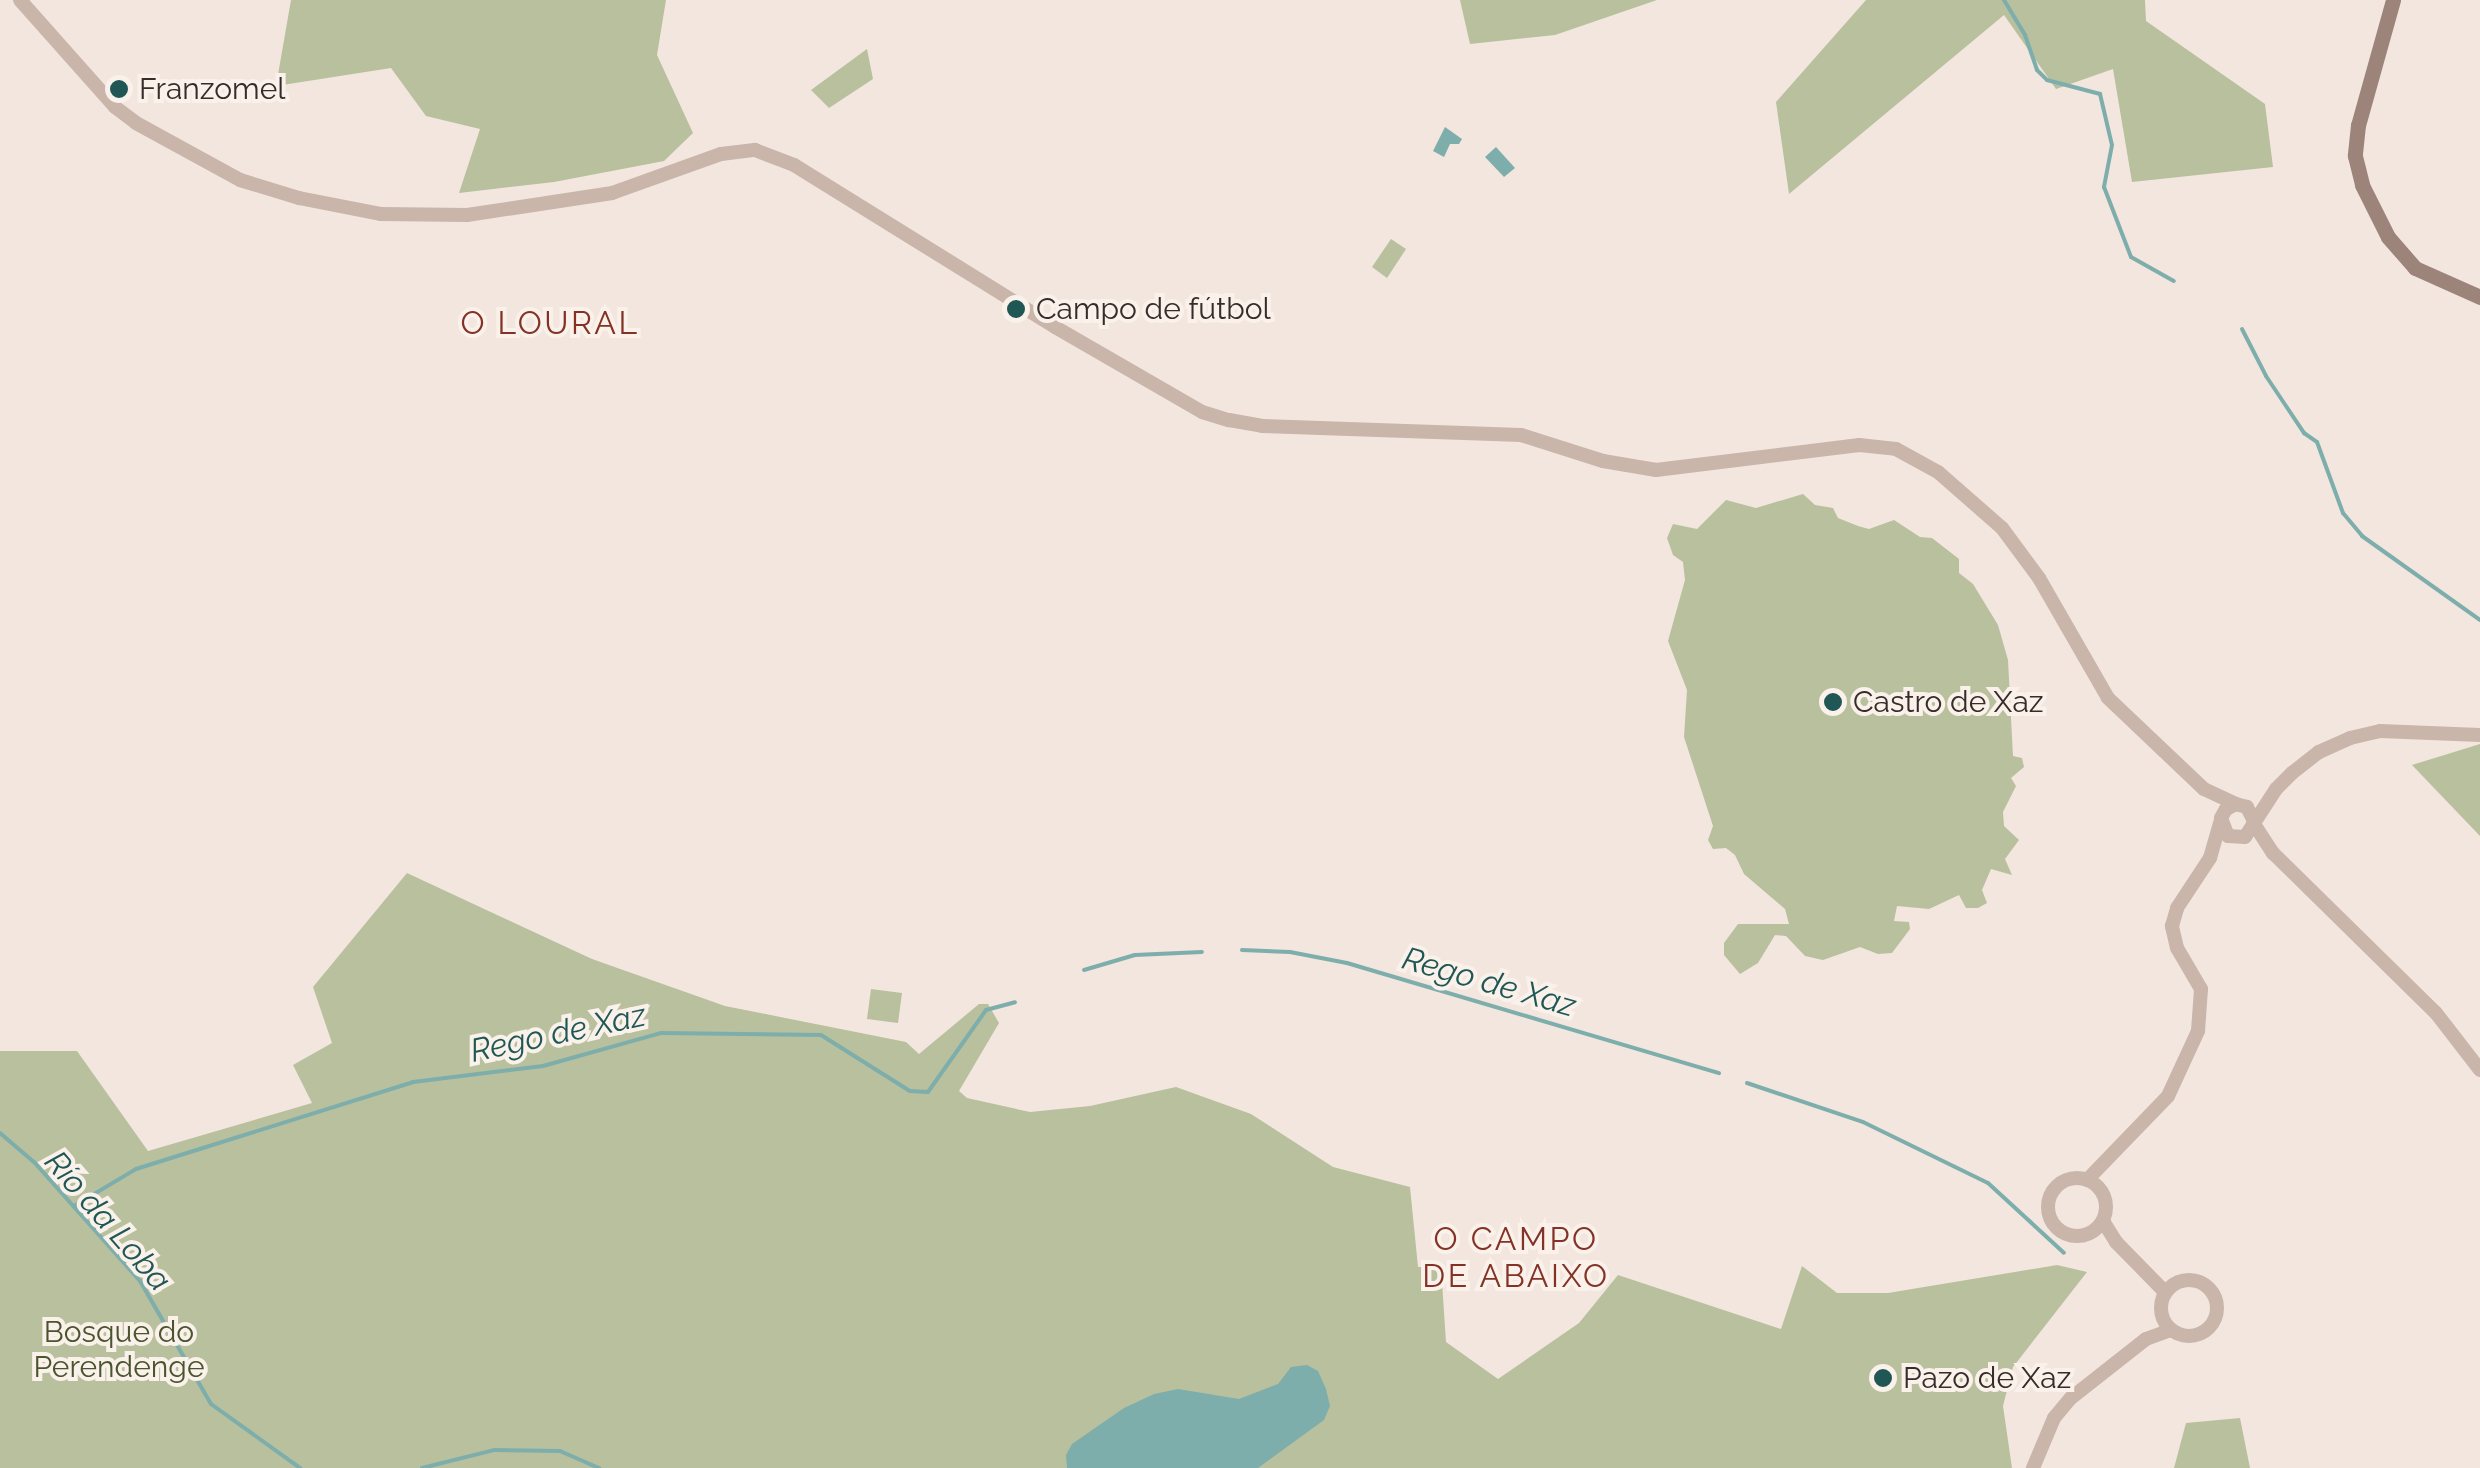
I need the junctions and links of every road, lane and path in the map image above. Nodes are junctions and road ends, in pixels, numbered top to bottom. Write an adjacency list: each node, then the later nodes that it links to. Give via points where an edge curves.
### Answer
1 (20, 0): 5 (street, via 136,123 240,180 300,198 381,214 467,214 624,190 721,154 755,150 794,165 1202,412 1229,420 1521,436 1656,470 1859,445 1896,448 1938,472 2002,528 2108,698)
2 (2393, 0): 3 (main road, via 2358,125 2362,185 2388,237 2415,268)
3 (2480, 297)
4 (2480, 735): 6 (street, via 2380,731 2350,738 2320,752)
5 (2204, 788): 7 (street); 8 (street)
6 (2276, 789): 7 (street); 9 (street)
7 (2239, 805): 8 (street); 9 (street)
8 (2220, 820): 10 (street, via 2228,836); 12 (street)
9 (2254, 823): 10 (street); 11 (street)
10 (2240, 838): 11 (street); 12 (street)
11 (2273, 853): 13 (street, via 2436,1013)
12 (2210, 858): 14 (street, via 2172,926 2202,989 2198,1032 2168,1096)
13 (2480, 1070)
14 (2110, 1159): 15 (street); 16 (street)
15 (2087, 1180): 16 (street); 17 (street, via 2058,1184 2049,1219 2063,1234)
16 (2100, 1189): 17 (street, via 2106,1208)
17 (2097, 1227): 18 (street)
18 (2170, 1288): 19 (street); 20 (street, via 2192,1279 2208,1287 2217,1312 2201,1334)
19 (2162, 1317): 20 (street); 21 (street)
20 (2172, 1330): 21 (street)
21 (2146, 1339): 22 (street, via 2054,1418)
22 (2032, 1468)

